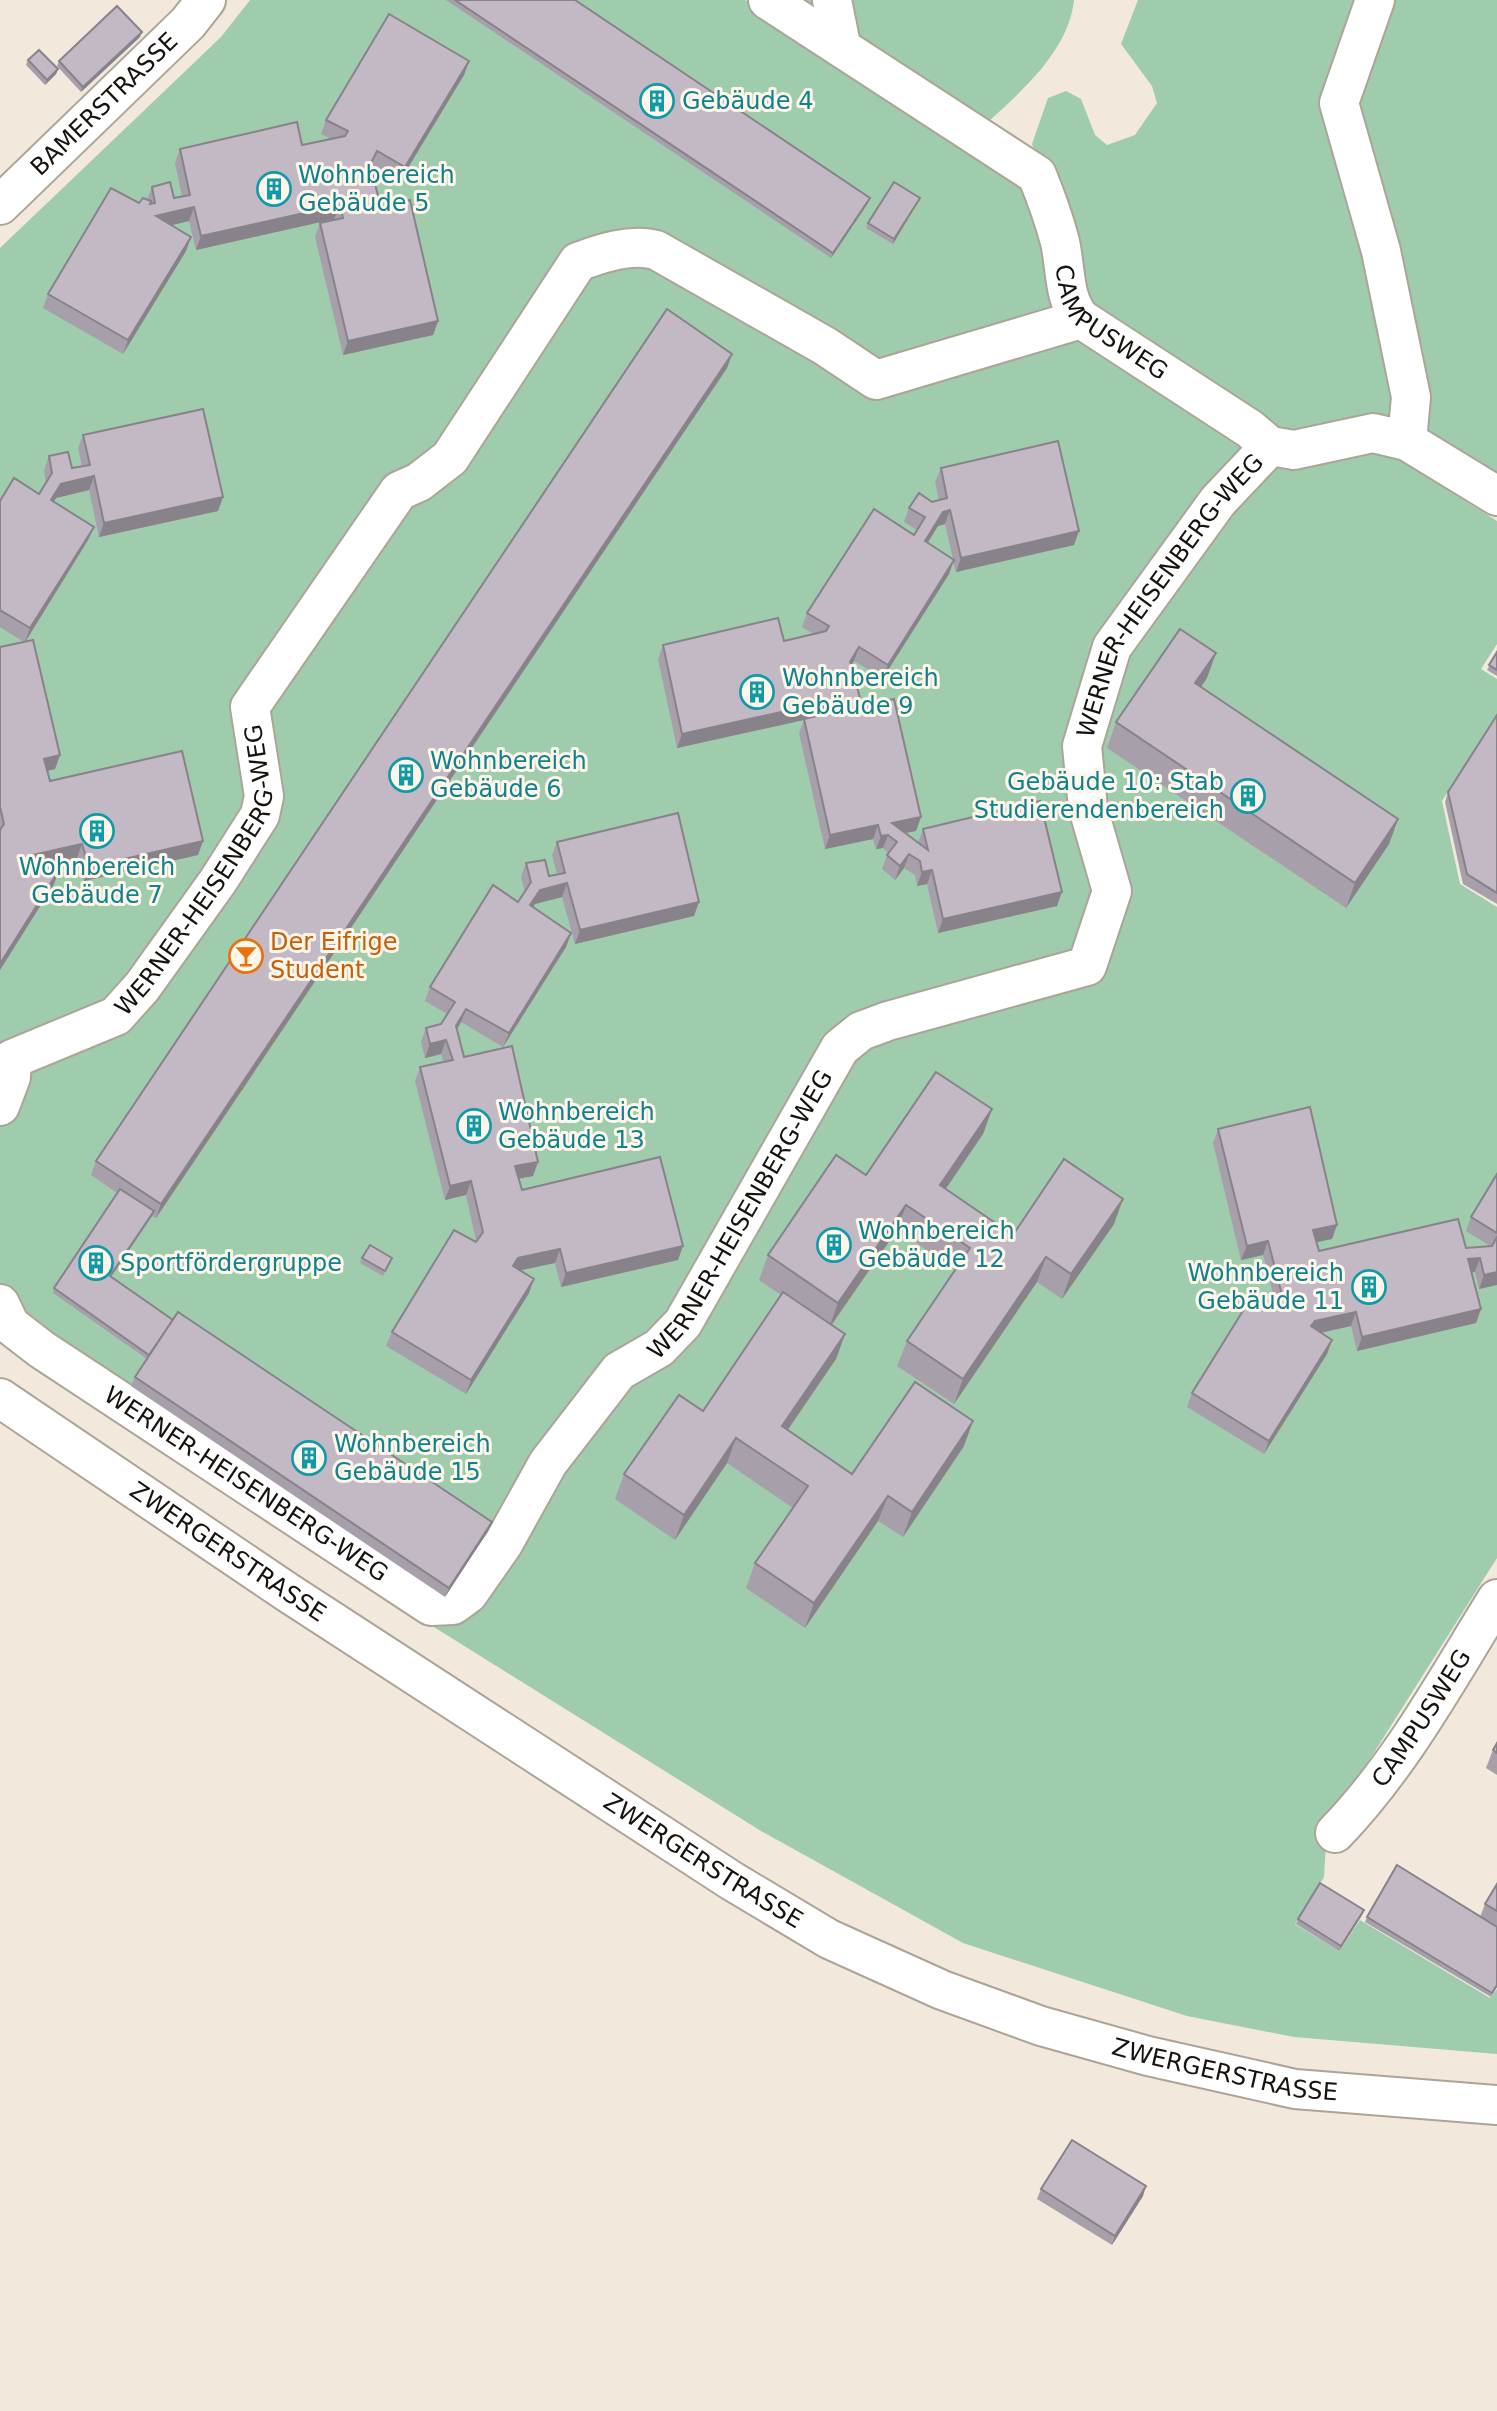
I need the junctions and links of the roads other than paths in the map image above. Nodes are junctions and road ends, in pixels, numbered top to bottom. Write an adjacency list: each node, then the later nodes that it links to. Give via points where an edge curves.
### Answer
1 (206, 0): 6 (street, BAMERSTRASSE, via 188,23)
2 (768, 0): 5 (street, CAMPUSWEG)
3 (832, 0): 5 (street)
4 (1375, 0): 8 (street, via 1339,103 1381,251 1411,397)
5 (841, 45): 7 (street, CAMPUSWEG, via 1037,175 1057,232 1071,307)
6 (0, 205)
7 (1081, 319): 9 (street, CAMPUSWEG); 11 (street, WERNER-HEISENBERG-WEG, via 876,380 656,250 615,251 578,262 450,458 400,491 250,707 262,772 260,815 142,987 116,1016)
8 (1407, 441): 9 (street, via 1373,433 1294,450); 10 (street)
9 (1270, 446): 13 (street, WERNER-HEISENBERG-WEG, via 1219,501 1112,647 1082,746 1088,808 1112,891 1087,966 888,1021 861,1031 840,1048 683,1323 659,1348 618,1371 548,1463 475,1584 453,1605 431,1606 72,1369 10,1325)
10 (1497, 496)
11 (6, 1055): 12 (street, WERNER-HEISENBERG-WEG, via 11,1077)
12 (0, 1106)
13 (0, 1304)
14 (0, 1398): 17 (street, ZWERGERSTRASSE, via 287,1592 829,1939 942,1990 1041,2026 1147,2056 1295,2089)
15 (1497, 1600): 16 (street, CAMPUSWEG, via 1397,1757)
16 (1335, 1833)
17 (1497, 2105)

